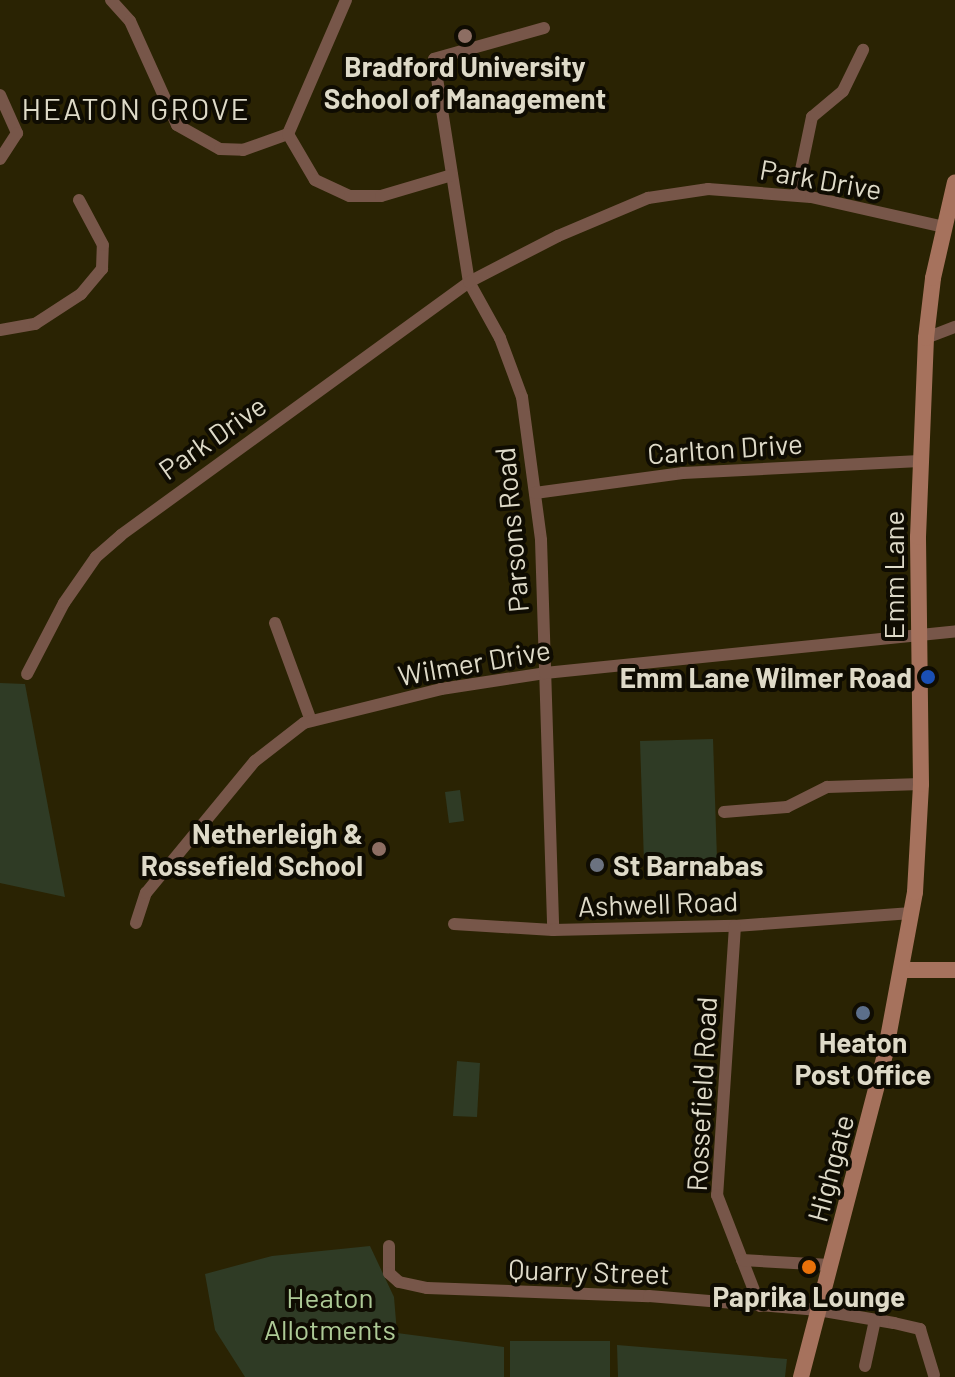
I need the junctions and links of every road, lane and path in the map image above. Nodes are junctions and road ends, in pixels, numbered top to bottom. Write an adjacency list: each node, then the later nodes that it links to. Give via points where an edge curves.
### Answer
1 (111, 0): 6 (street, via 130,21 177,125 220,149 243,150)
2 (346, 0): 6 (street)
3 (544, 28): 8 (street, via 434,59)
4 (863, 50): 10 (street, via 843,91 812,117)
5 (0, 95): 7 (street, via 17,133)
6 (288, 134): 8 (street, via 315,180 350,196 381,196)
7 (0, 159)
8 (452, 175): 13 (street)
9 (955, 182): 12 (street, Emm Lane)
10 (796, 194): 12 (street, Park Drive); 13 (street, Park Drive, via 708,189 648,198)
11 (79, 200): 15 (street, via 103,245 102,269 81,294 35,324)
12 (944, 227): 16 (street, Emm Lane)
13 (469, 282): 18 (street, Parsons Road, via 522,397); 23 (street, Park Drive, via 182,486 96,557 64,603)
14 (955, 327): 16 (street)
15 (0, 330)
16 (926, 338): 17 (street, Emm Lane)
17 (920, 461): 18 (street, Carlton Drive, via 683,473); 21 (street, Emm Lane)
18 (535, 493): 22 (street, Parsons Road)
19 (275, 623): 24 (street)
20 (955, 631): 21 (street, Wilmer Drive)
21 (918, 635): 22 (street, Wilmer Drive); 25 (street, Emm Lane)
22 (545, 673): 24 (street, Wilmer Drive, via 441,689); 31 (street, Parsons Road)
23 (27, 674)
24 (311, 721): 28 (street, Wilmer Drive, via 255,761 146,893)
25 (921, 784): 26 (street, via 827,787 787,807); 27 (street, Emm Lane)
26 (724, 812)
27 (912, 913): 30 (street, Ashwell Road); 32 (street, Emm Lane)
28 (136, 923)
29 (454, 924): 31 (street, Ashwell Road)
30 (735, 926): 31 (street, Ashwell Road); 35 (street, Rossefield Road, via 717,1195)
31 (553, 930)
32 (903, 970): 33 (street); 36 (street, Highgate, via 858,1170)
33 (955, 970)
34 (389, 1246): 37 (street, Quarry Street, via 389,1273 399,1282 427,1288)
35 (742, 1260): 36 (street); 37 (street, Rossefield Road)
36 (830, 1265): 38 (street, Highgate)
37 (760, 1306): 38 (street, Quarry Street)
38 (818, 1310): 39 (street, Quarry Street); 42 (street, Highgate)
39 (875, 1320): 40 (street); 41 (street, Quarry Street, via 920,1329)
40 (865, 1366)
41 (934, 1375)
42 (801, 1377)

